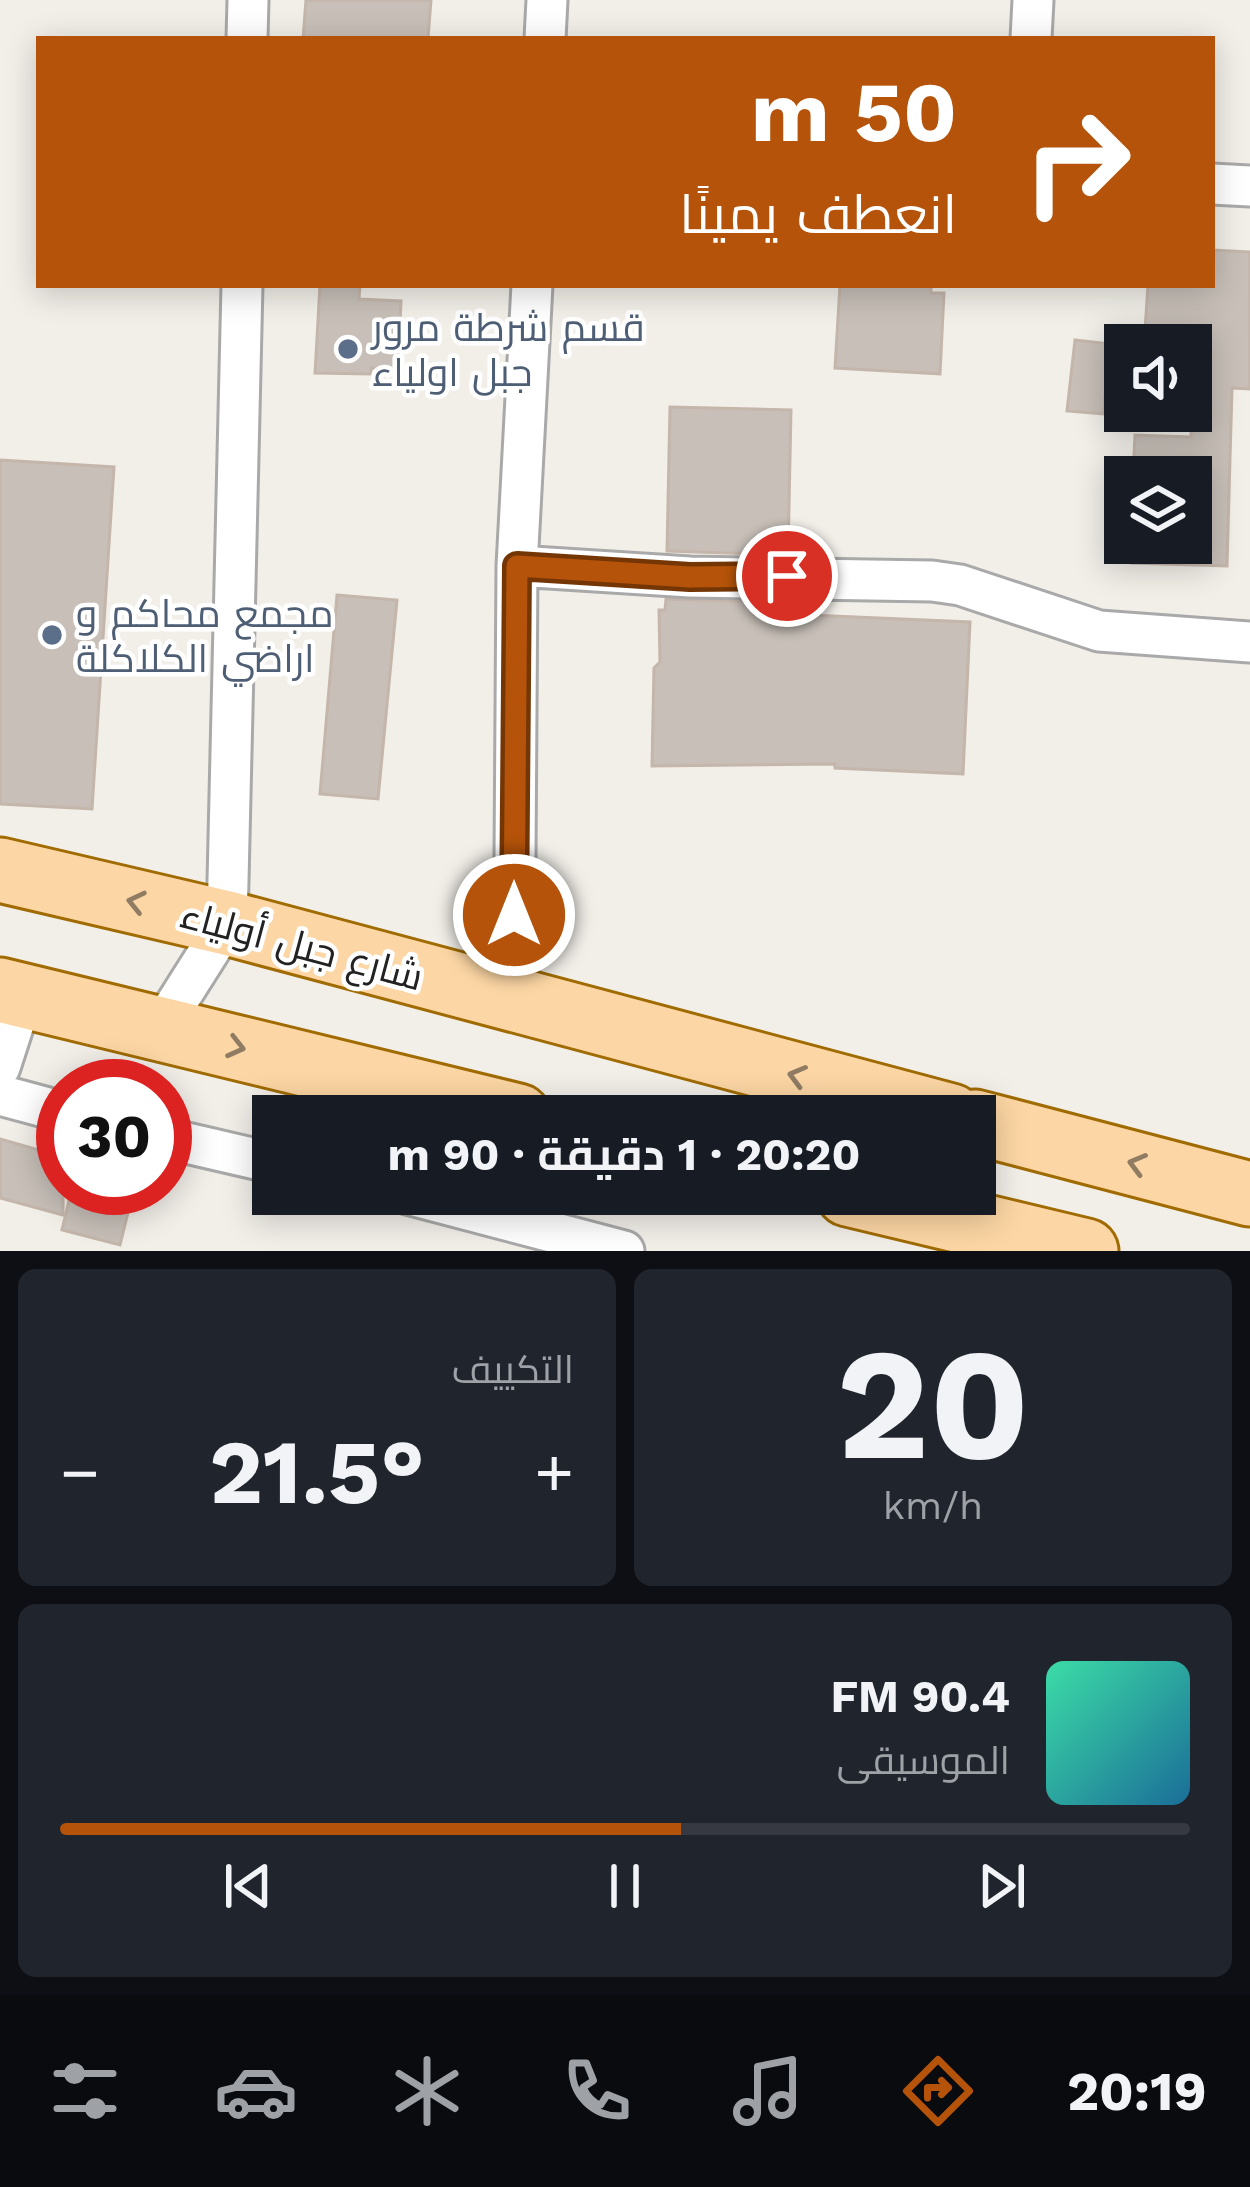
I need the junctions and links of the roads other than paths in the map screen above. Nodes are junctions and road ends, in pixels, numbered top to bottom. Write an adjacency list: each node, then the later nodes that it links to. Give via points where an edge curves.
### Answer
1 (248, 0): 4 (street)
2 (547, 0): 5 (street)
3 (1033, 0): 6 (street)
4 (248, 36)
5 (545, 36)
6 (1031, 36)
7 (1215, 184): 8 (street)
8 (1250, 186)
9 (242, 288): 14 (street)
10 (532, 288): 11 (street)
11 (517, 566): 12 (street, via 932,580 1100,631); 16 (street)
12 (1250, 641)
13 (0, 870): 14 (main road, شارع جبل أولياء, one-way to 13)
14 (227, 923): 16 (main road, شارع جبل أولياء); 17 (street)
15 (12, 993): 17 (main road); 18 (street)
16 (514, 1002): 21 (main road, شارع جبل أولياء, one-way to 16)
17 (160, 1029): 20 (main road, one-way to 20)
18 (0, 1067)
19 (0, 1095): 22 (street)
20 (341, 1095)
21 (870, 1095)
22 (36, 1105)
23 (996, 1127): 26 (main road, one-way to 23)
24 (192, 1144): 25 (street)
25 (252, 1158)
26 (1250, 1194)
27 (458, 1215): 30 (street)
28 (900, 1215): 29 (main road)
29 (950, 1235): 32 (main road)
30 (513, 1237): 31 (street)
31 (624, 1251)
32 (1087, 1251)

